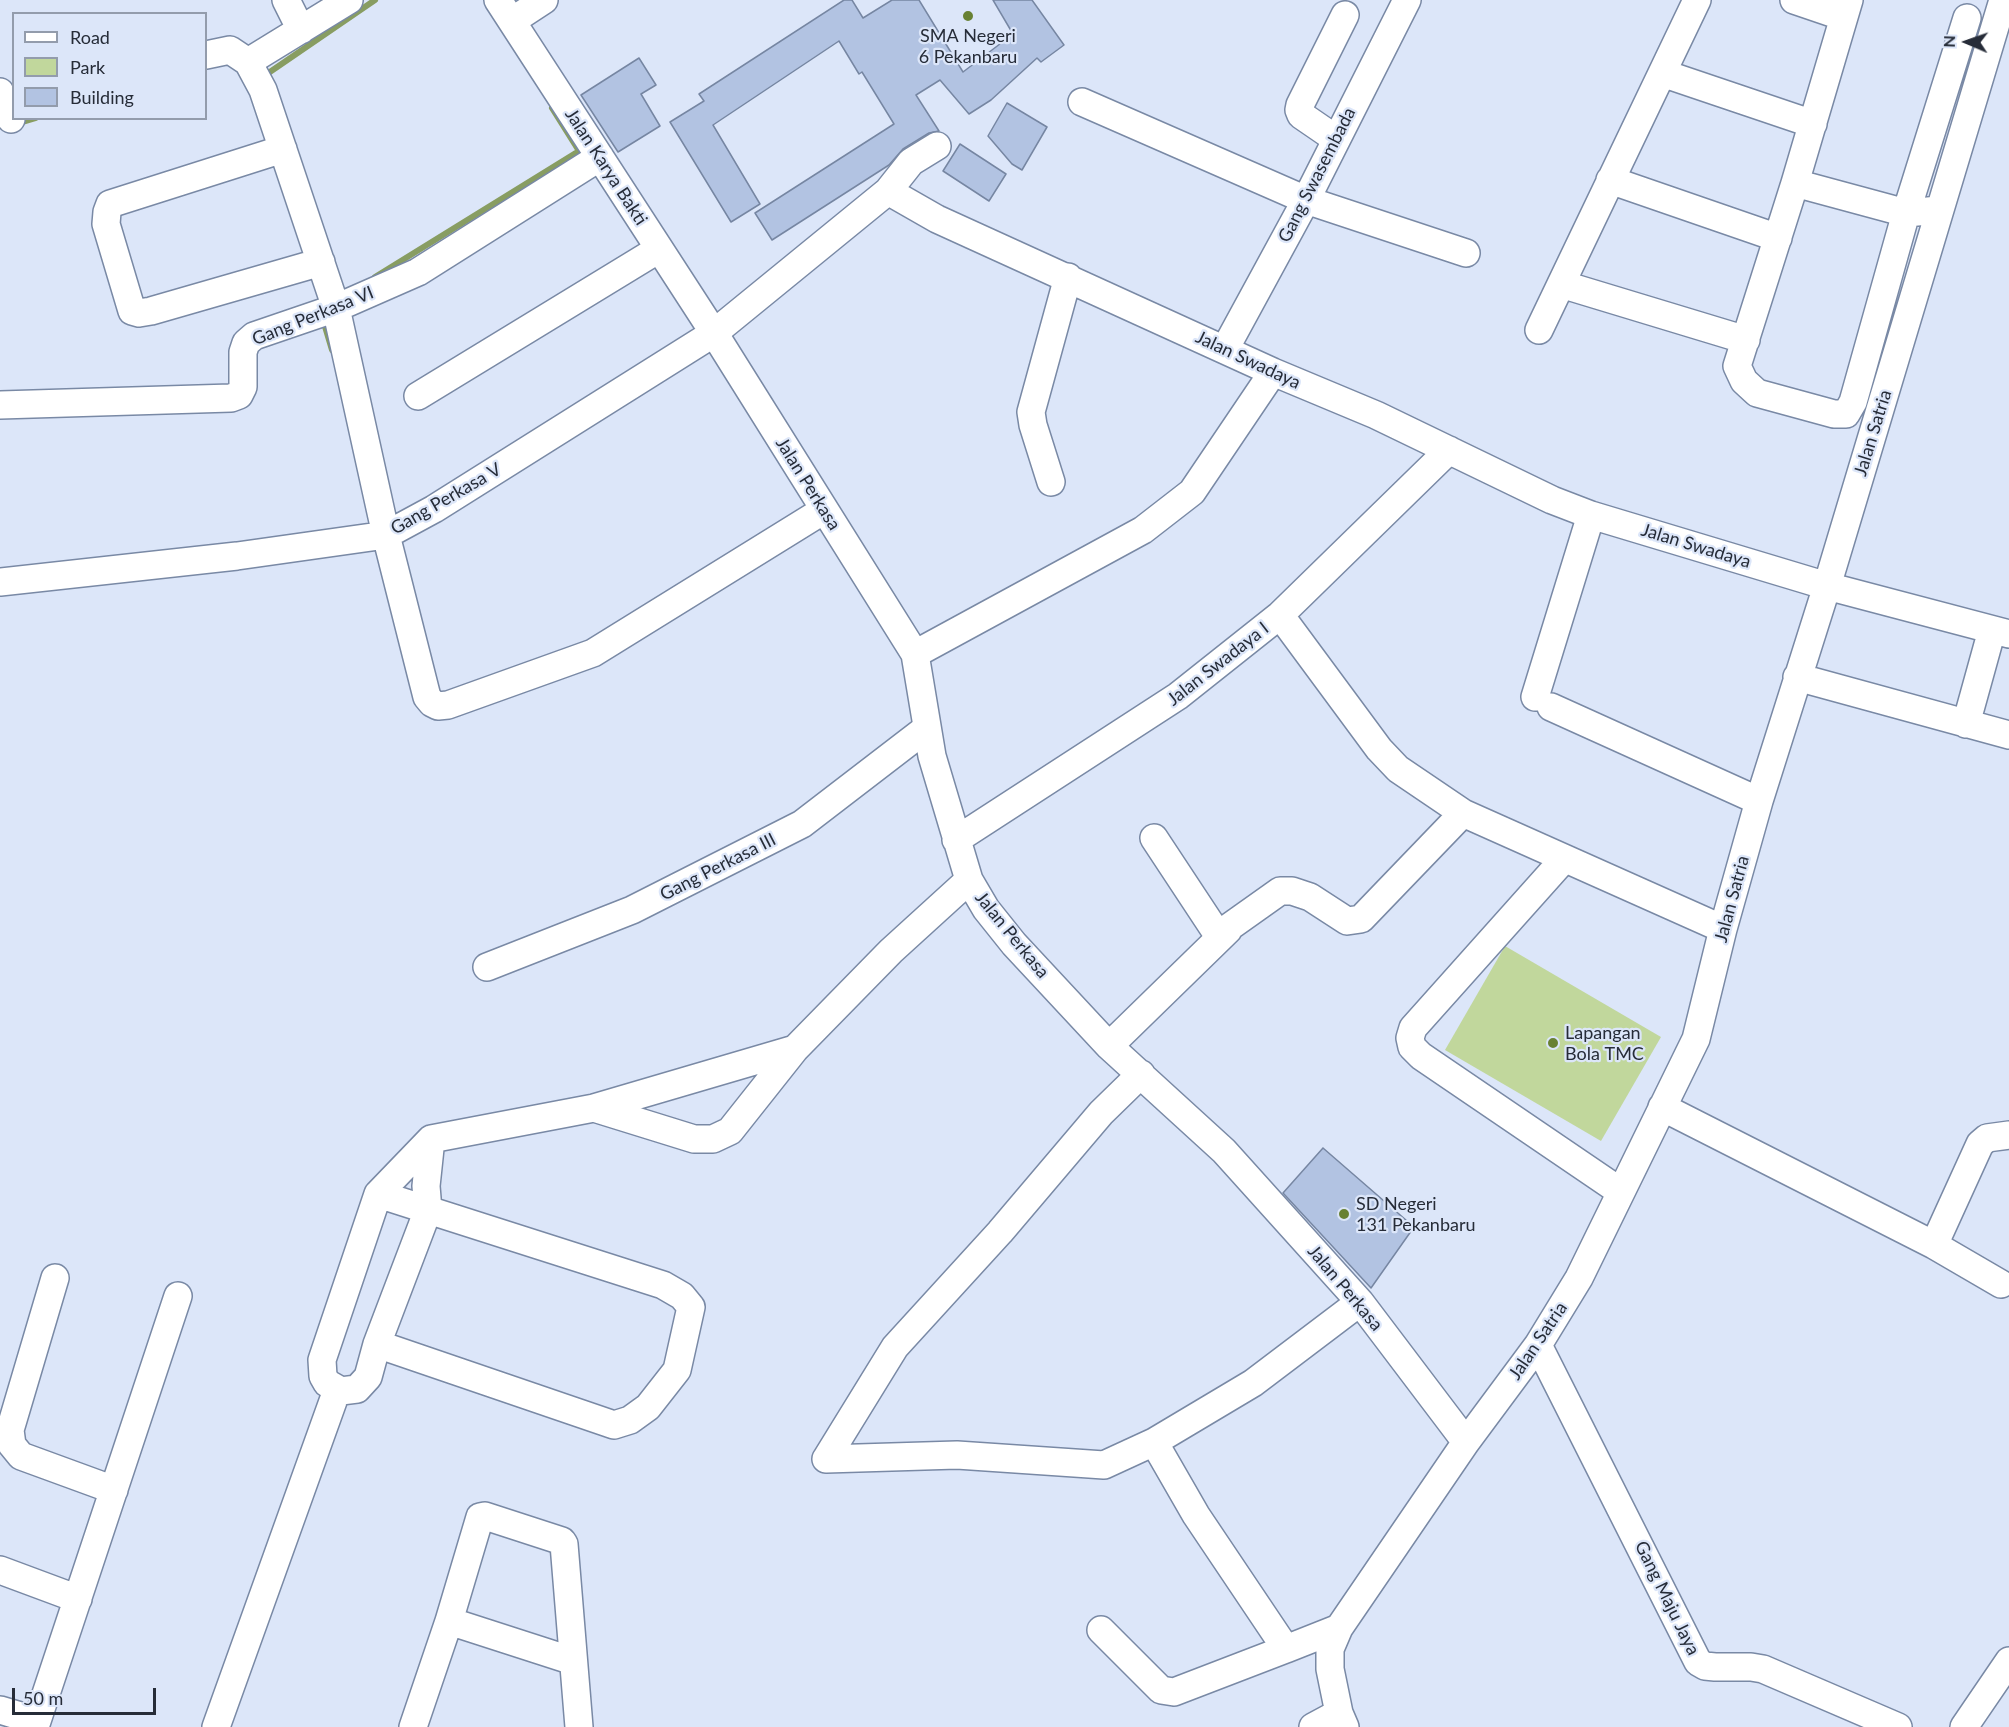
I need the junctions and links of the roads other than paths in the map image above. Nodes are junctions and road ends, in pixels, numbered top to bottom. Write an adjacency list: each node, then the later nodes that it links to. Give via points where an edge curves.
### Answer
1 (286, 0): 12 (street)
2 (350, 0): 12 (street)
3 (544, 0): 9 (street)
4 (1407, 0): 20 (street, Gang Swasembada)
5 (1697, 0): 15 (street)
6 (1794, 0): 8 (street)
7 (2003, 0): 28 (street, Jalan Satria)
8 (1847, 8): 19 (street)
9 (505, 11): 23 (street, Jalan Karya Bakti)
10 (1345, 15): 20 (street, via 1299,110)
11 (1967, 18): 29 (street)
12 (301, 30): 14 (street)
13 (207, 55): 14 (street, via 230,50)
14 (248, 62): 22 (street, via 263,90)
15 (1662, 73): 19 (street); 24 (street)
16 (0, 92): 18 (street)
17 (1082, 102): 27 (street)
18 (8, 119)
19 (1813, 124): 25 (street)
20 (1336, 139): 27 (street, Gang Swasembada)
21 (936, 146): 26 (street, via 911,162)
22 (283, 148): 33 (street); 33 (street, via 110,204 106,224 132,310 151,311)
23 (600, 157): 31 (street, Jalan Karya Bakti); 36 (street, Gang Perkasa VI, via 418,272)
24 (1610, 180): 30 (street); 35 (street)
25 (1795, 183): 29 (street); 30 (street)
26 (888, 191): 34 (street, Jalan Swadaya, via 937,219); 38 (street)
27 (1306, 200): 32 (street); 40 (street, Gang Swasembada)
28 (1939, 210): 29 (street); 50 (street, Jalan Satria)
29 (1906, 213): 39 (street, via 1853,402 1846,414 1757,393 1744,381 1737,366)
30 (1778, 238): 39 (street)
31 (659, 249): 38 (street, Jalan Karya Bakti); 42 (street)
32 (1466, 253)
33 (321, 262): 36 (street)
34 (1068, 277): 40 (street, Jalan Swadaya); 45 (street, via 1031,412)
35 (1561, 284): 37 (street); 39 (street)
36 (336, 308): 43 (street, Gang Perkasa VI, via 254,336 243,352 243,387 239,395 231,398); 48 (street)
37 (1539, 330)
38 (714, 333): 46 (street, Jalan Perkasa); 48 (street, Gang Perkasa V, via 434,510)
39 (1746, 340)
40 (1225, 349): 41 (street, Jalan Swadaya)
41 (1273, 372): 44 (street, Jalan Swadaya); 53 (street, via 1192,492 1143,530)
42 (418, 396)
43 (0, 405)
44 (1449, 450): 47 (street, Jalan Swadaya); 51 (street, Jalan Swadaya I)
45 (1051, 482)
46 (824, 510): 48 (street, via 592,652 438,706 427,697); 53 (street, Jalan Perkasa)
47 (1592, 515): 50 (street, Jalan Swadaya); 58 (street, via 1543,702)
48 (386, 535): 49 (street, Gang Perkasa V)
49 (0, 582)
50 (1827, 586): 52 (street, Jalan Swadaya); 54 (street, Jalan Satria)
51 (1280, 615): 59 (street, via 1379,749 1398,769); 61 (street, Jalan Swadaya I, via 1178,696)
52 (2001, 632): 55 (street)
53 (915, 654): 56 (street, Jalan Perkasa)
54 (1797, 677): 55 (street); 58 (street, Jalan Satria)
55 (1966, 724): 57 (street)
56 (927, 728): 61 (street, Jalan Perkasa); 66 (street, Gang Perkasa III, via 802,824 632,910)
57 (2009, 735)
58 (1759, 801): 64 (street, Jalan Satria)
59 (1463, 813): 62 (street); 65 (street, via 1361,919 1347,921 1310,897 1280,891)
60 (1154, 838): 65 (street, via 1218,935)
61 (956, 840): 63 (street, Jalan Perkasa)
62 (1564, 859): 64 (street); 74 (street, via 1413,1028 1410,1038 1421,1056)
63 (969, 880): 67 (street, Jalan Perkasa, via 1014,944); 68 (street, via 891,951)
64 (1723, 929): 70 (street, Jalan Satria, via 1696,1039)
65 (1228, 930): 67 (street)
66 (487, 967)
67 (1109, 1046): 69 (street, Jalan Perkasa)
68 (795, 1049): 71 (street); 71 (street, via 730,1131 713,1139 694,1139)
69 (1141, 1074): 81 (street, Jalan Perkasa, via 1224,1151); 85 (street, via 1101,1113 895,1347 826,1459 957,1455 1104,1464)
70 (1662, 1107): 74 (street, Jalan Satria); 77 (street)
71 (594, 1108): 73 (street)
72 (2009, 1135): 77 (street, via 1987,1138 1980,1144)
73 (431, 1139): 75 (street); 76 (street, via 426,1186)
74 (1621, 1192): 83 (street, Jalan Satria, via 1580,1278)
75 (378, 1194): 76 (street); 84 (street, via 322,1360 323,1376)
76 (428, 1210): 82 (street); 82 (street, via 663,1285 682,1296 691,1307 677,1370 648,1407 630,1420 614,1425)
77 (1934, 1245): 79 (street)
78 (55, 1278): 87 (street, via 10,1430 12,1445 21,1456)
79 (2001, 1284)
80 (178, 1296): 87 (street)
81 (1360, 1302): 85 (street, via 1253,1383); 86 (street, Jalan Perkasa)
82 (377, 1344): 84 (street, via 363,1384 349,1391)
83 (1538, 1345): 86 (street, Jalan Satria); 103 (street, Gang Maju Jaya, via 1698,1662 1715,1667 1763,1669)
84 (337, 1390): 99 (street)
85 (1154, 1442): 93 (street, via 1196,1515)
86 (1466, 1442): 91 (street, Jalan Satria)
87 (114, 1490): 89 (street)
88 (0, 1570): 89 (street)
89 (78, 1599): 98 (street)
90 (449, 1621): 94 (street); 94 (street, via 480,1517 485,1515 563,1542); 100 (street)
91 (1339, 1628): 93 (street); 97 (street, Jalan Satria, via 1330,1649 1330,1669)
92 (1101, 1630): 93 (street, via 1161,1690 1174,1692)
93 (1286, 1649)
94 (573, 1661): 101 (street)
95 (2009, 1662): 104 (street)
96 (0, 1710): 98 (street)
97 (1342, 1720): 102 (street)
98 (36, 1724)
99 (216, 1727)
100 (413, 1727)
101 (579, 1727)
102 (1313, 1727)
103 (1898, 1727)
104 (1964, 1727)

